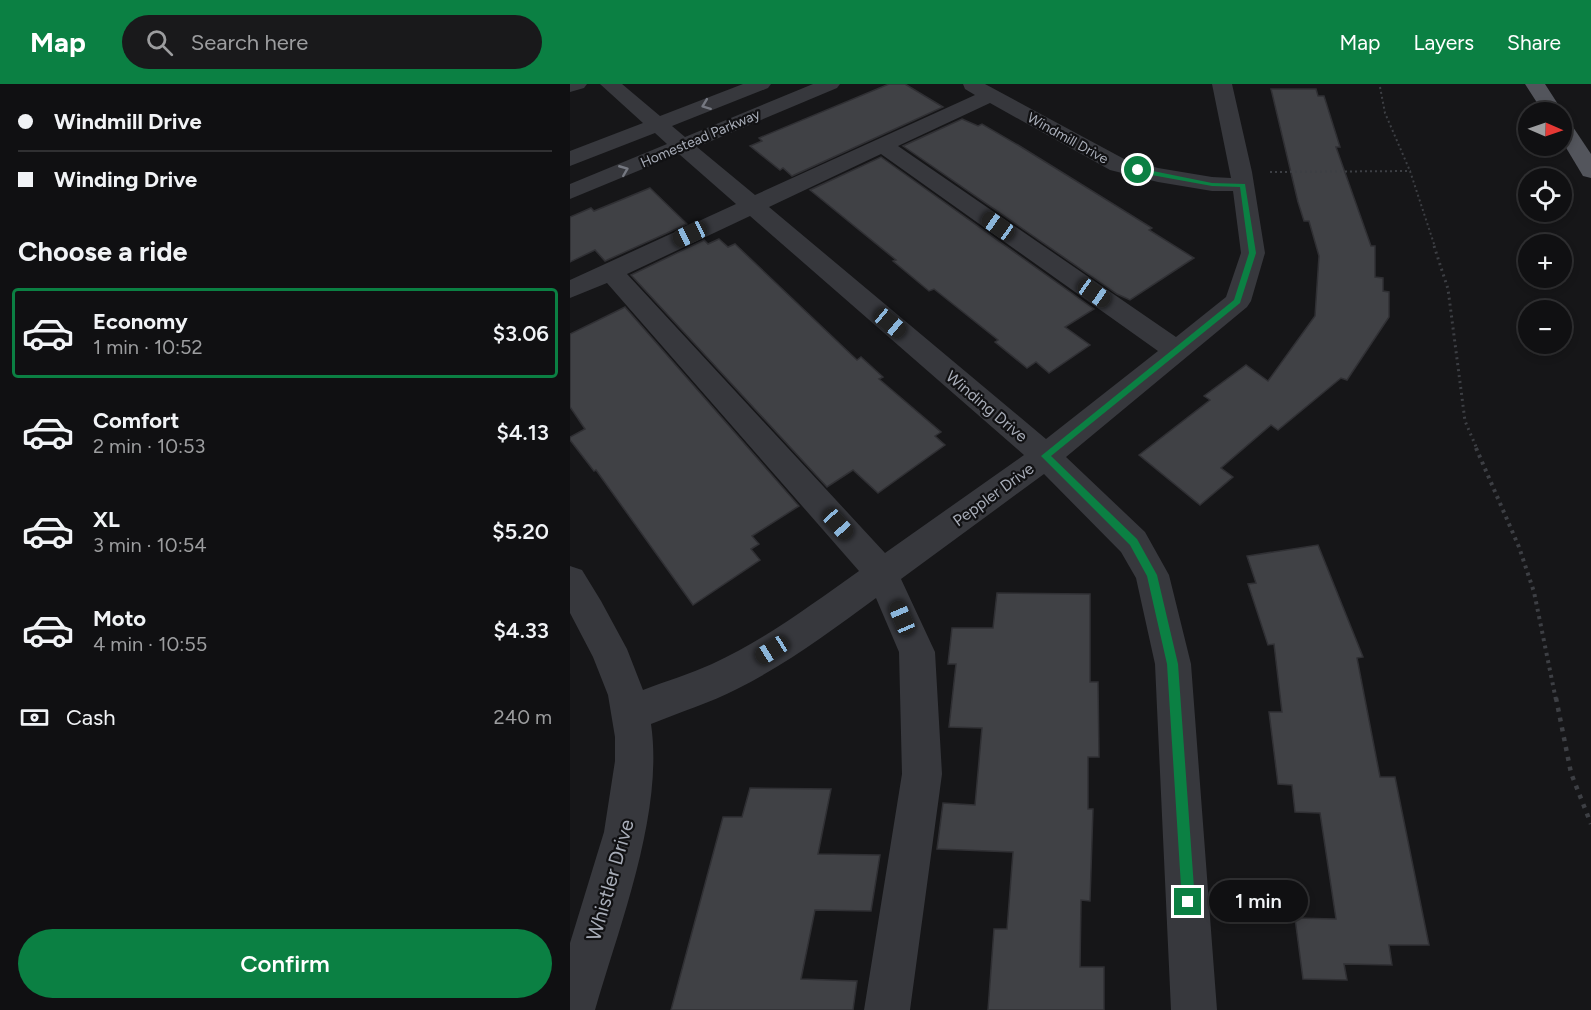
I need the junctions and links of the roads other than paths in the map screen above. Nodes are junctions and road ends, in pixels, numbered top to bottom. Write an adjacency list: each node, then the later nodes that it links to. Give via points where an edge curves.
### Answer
1 (577, 84): 7 (street)
2 (610, 84): 10 (street, Winding Drive)
3 (760, 84): 10 (street, Homestead Parkway, one-way to 10)
4 (830, 84): 12 (street, Homestead Parkway)
5 (1222, 84): 16 (street, Peppler Drive)
6 (1535, 84): 9 (main road)
7 (570, 86)
8 (980, 89): 13 (street); 16 (street, Windmill Drive, via 1118,165 1212,184)
9 (1547, 102)
10 (657, 124): 12 (street, Winding Drive); 14 (street, Homestead Parkway)
11 (1572, 141): 15 (main road)
12 (682, 146): 17 (street, Homestead Parkway, one-way to 12); 18 (street, Winding Drive)
13 (882, 146): 18 (street); 21 (street)
14 (570, 159)
15 (1591, 171)
16 (1254, 178): 21 (street, Peppler Drive, via 1253,253 1238,301)
17 (570, 192)
18 (751, 205): 19 (street); 22 (street, Winding Drive)
19 (611, 272): 20 (street); 23 (street)
20 (570, 290)
21 (1177, 351): 22 (street, Peppler Drive)
22 (1046, 456): 23 (street, Peppler Drive); 28 (street, Winding Drive, via 1133,542 1152,575 1173,664)
23 (882, 573): 25 (street, Peppler Drive, via 753,662); 27 (street, via 917,652 922,774)
24 (570, 581): 25 (street, Whistler Drive, via 618,668)
25 (631, 713): 26 (street, Whistler Drive, via 635,767 627,829)
26 (572, 1010)
27 (887, 1010)
28 (1194, 1010)

